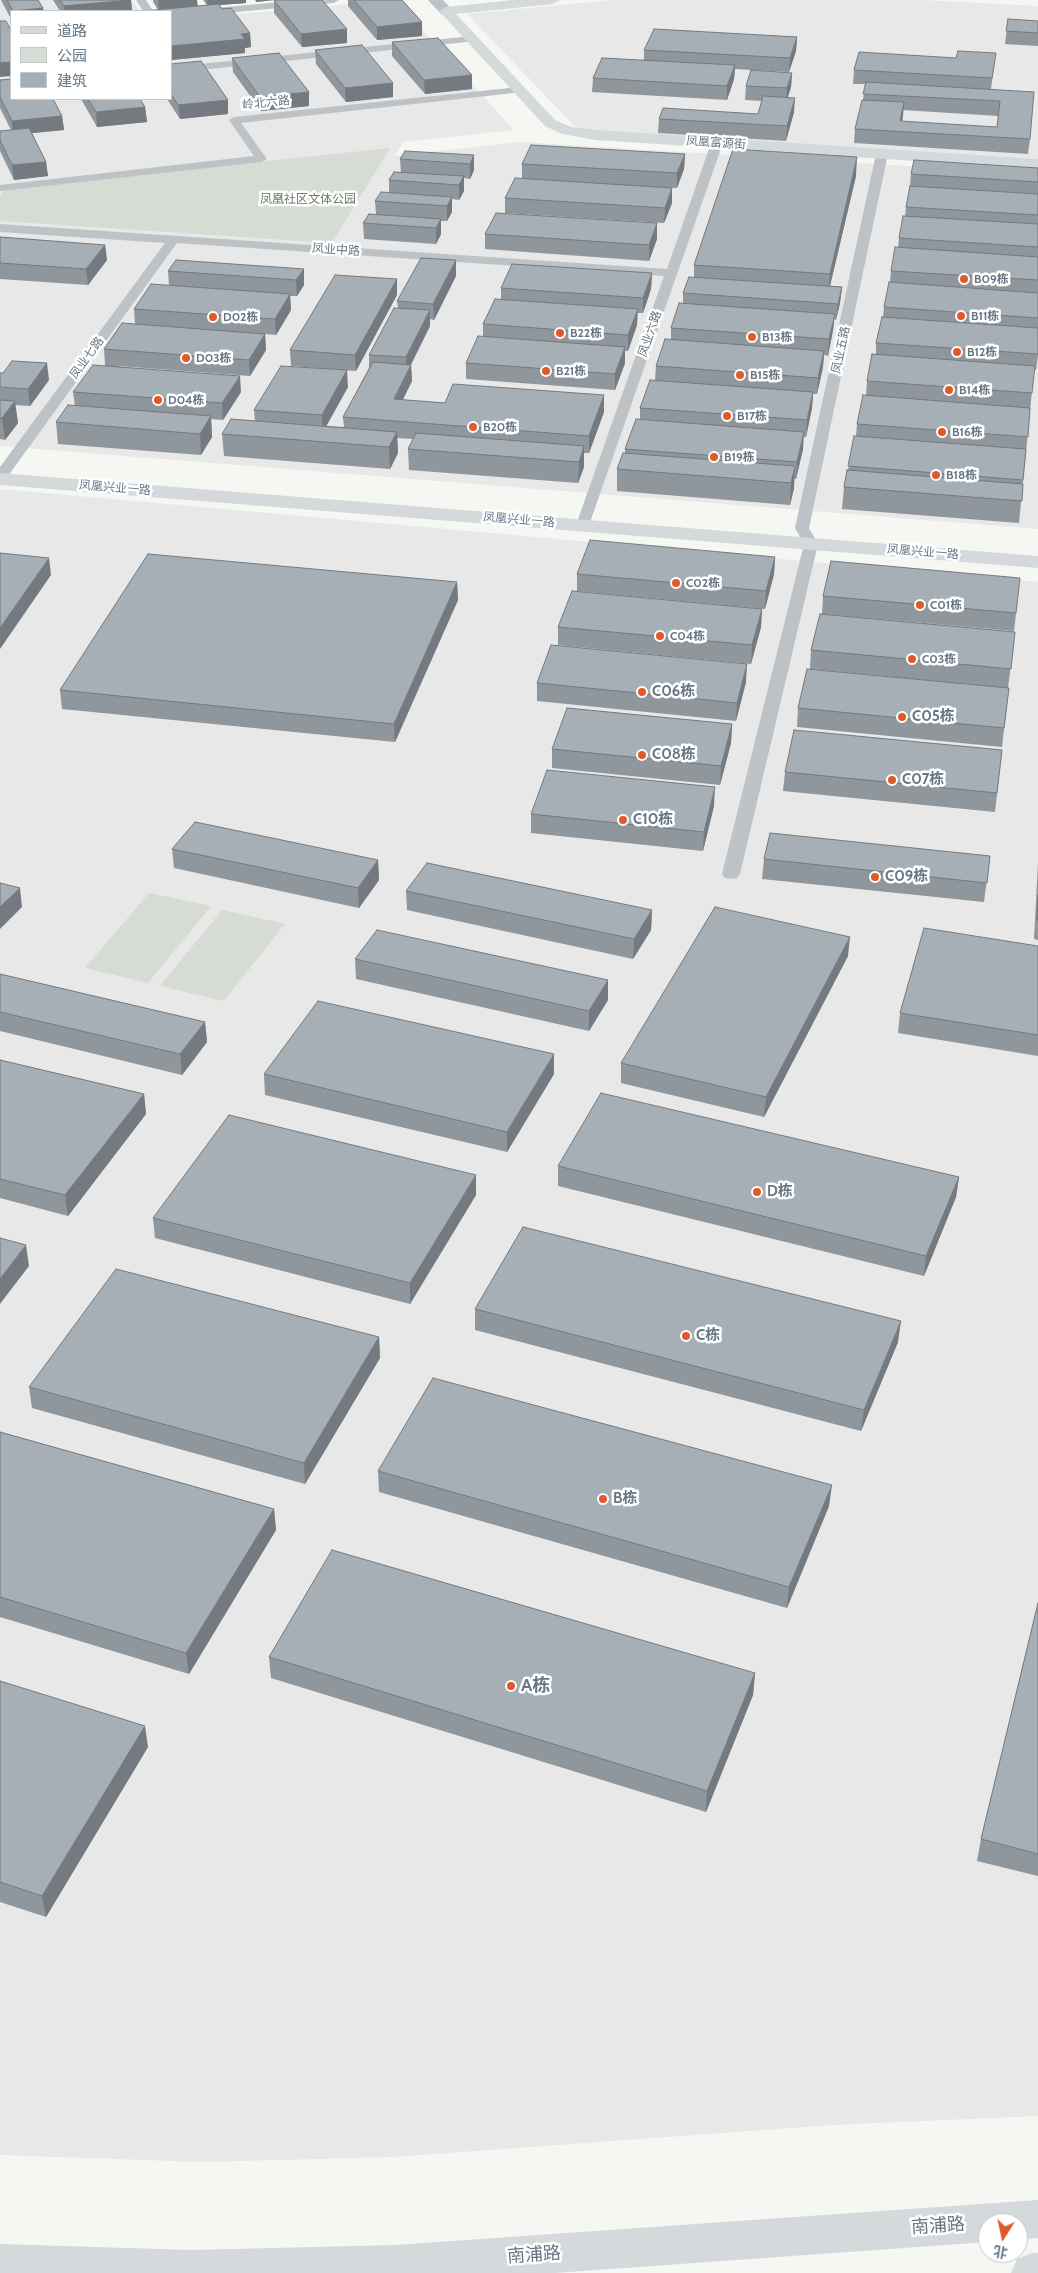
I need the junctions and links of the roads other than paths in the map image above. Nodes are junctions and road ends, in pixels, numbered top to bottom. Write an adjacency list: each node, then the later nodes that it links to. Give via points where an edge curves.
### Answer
1 (334, 0): 4 (lane)
2 (553, 0): 3 (street)
3 (440, 6): 5 (street, 凤凰富源街)
4 (172, 16)
5 (472, 40): 6 (lane); 7 (street, 凤凰富源街)
6 (172, 70)
7 (519, 90): 8 (street, 凤凰富源街, via 550,123 566,131); 11 (lane, 岭北六路, via 234,120 261,159)
8 (717, 143): 9 (street, 凤凰富源街); 14 (lane, 凤业六路)
9 (882, 154): 10 (street, 凤凰富源街); 17 (lane, 凤业五路)
10 (1038, 164)
11 (0, 188)
12 (0, 228): 13 (lane, 凤业中路)
13 (174, 239): 14 (lane, 凤业中路); 15 (lane, 凤业七路)
14 (671, 273): 16 (lane, 凤业六路)
15 (2, 471): 16 (street, 凤凰兴业一路)
16 (585, 518): 17 (street, 凤凰兴业一路)
17 (807, 536): 18 (street, 凤凰兴业一路); 19 (street, 凤凰兴业一路); 20 (lane, 凤业五路)
18 (1038, 547)
19 (1038, 562)
20 (731, 874)
21 (1038, 2219): 22 (street, 南浦路, via 395,2265 192,2270)
22 (0, 2264)
23 (1032, 2273): 24 (street)
24 (1038, 2273)

